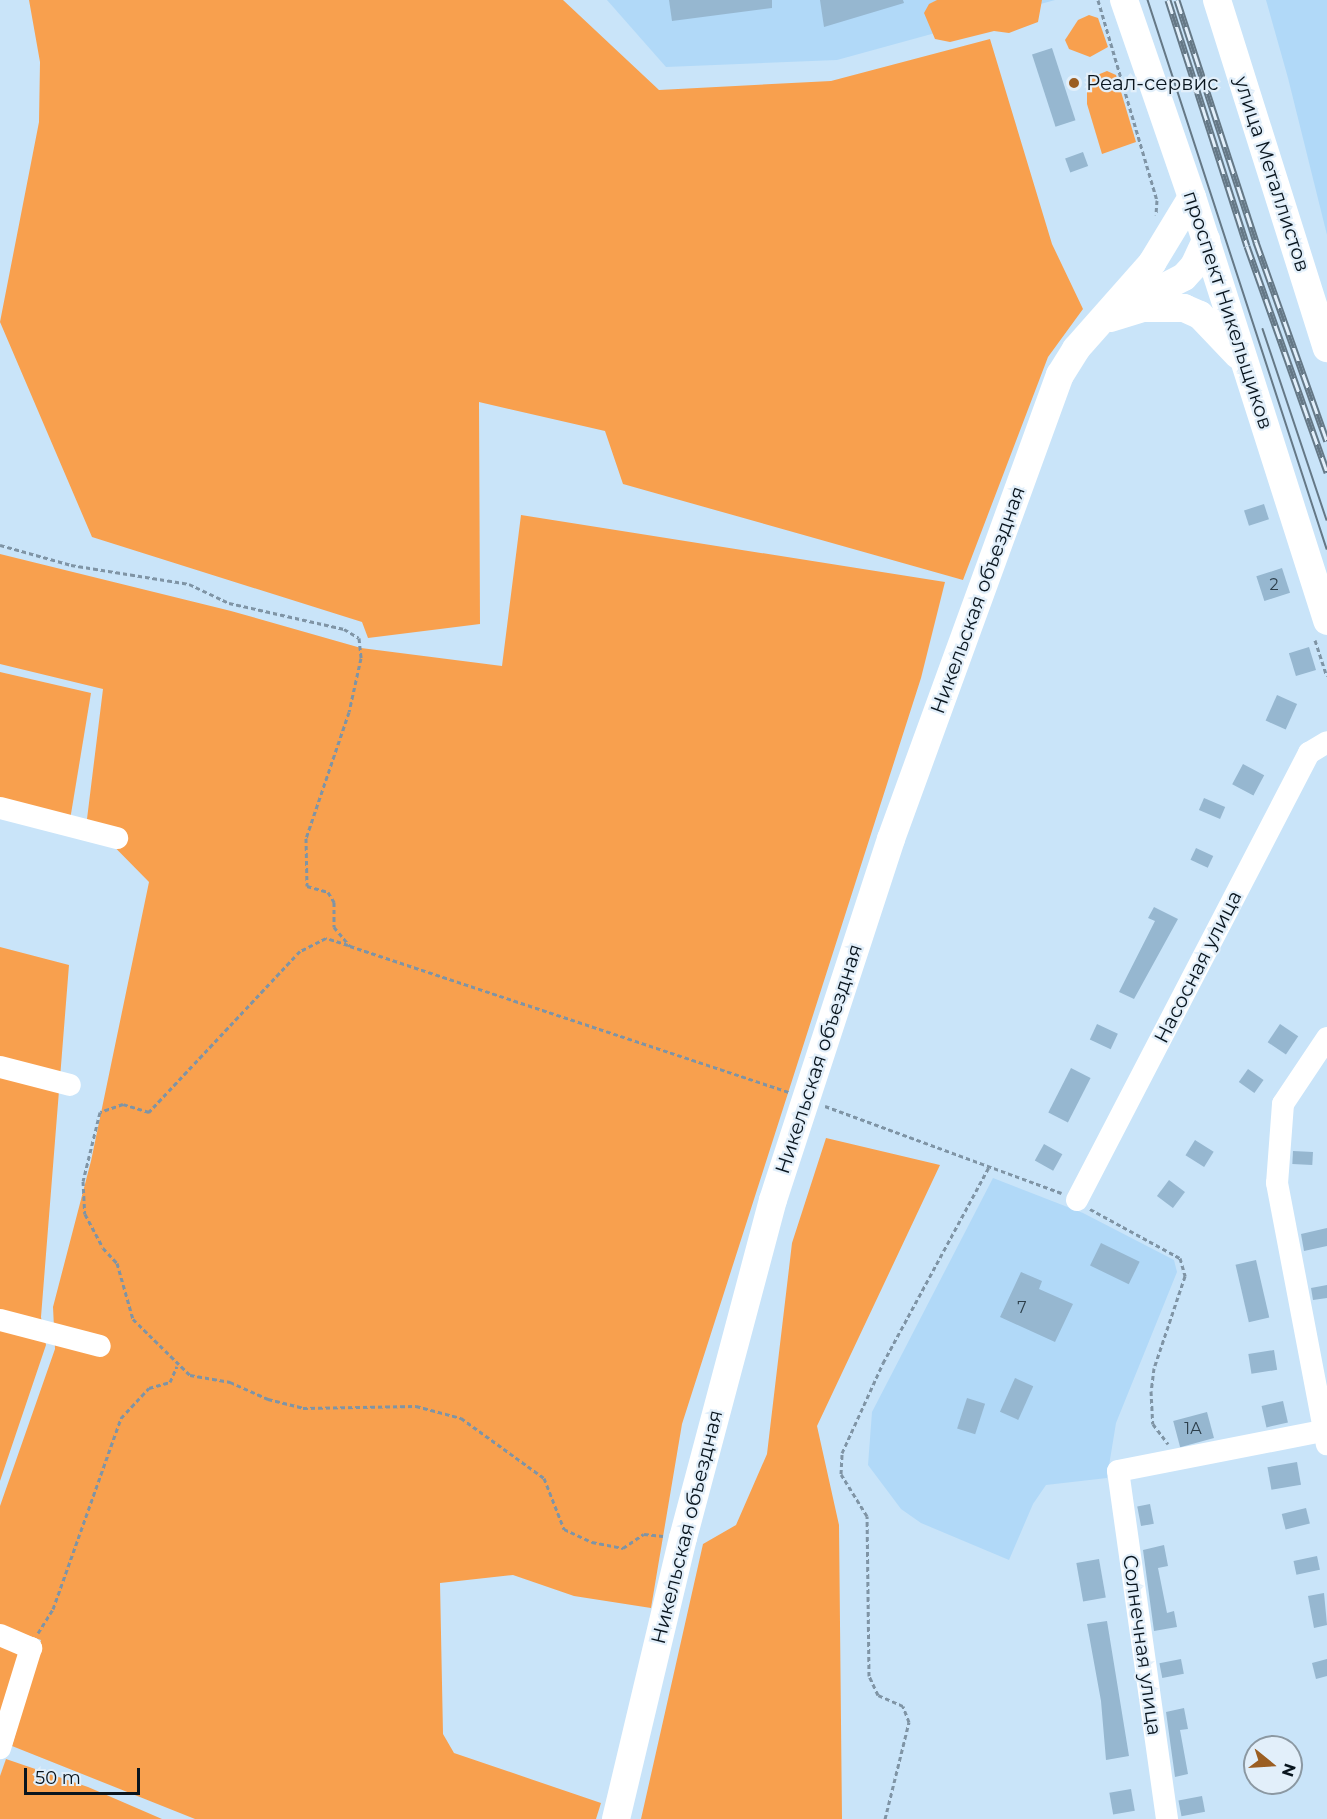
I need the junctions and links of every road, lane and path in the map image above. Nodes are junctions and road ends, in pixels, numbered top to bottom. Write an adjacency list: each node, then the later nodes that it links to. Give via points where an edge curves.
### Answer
1 (1098, 0): 5 (path, via 1157,200)
2 (1124, 0): 4 (main road, проспект Никельщиков)
3 (1217, 0): 9 (main road, улица Металлистов)
4 (1192, 197): 6 (main road, проспект Никельщиков); 7 (main road, Никельская объездная)
5 (1155, 222)
6 (1202, 250): 7 (main road, via 1170,252); 8 (main road, via 1184,277); 10 (main road, проспект Никельщиков, via 1220,285)
7 (1152, 263): 8 (main road, Никельская объездная)
8 (1103, 322): 10 (main road, via 1143,308 1184,308 1200,315); 20 (main road, Никельская объездная, via 1060,375 891,838)
9 (1327, 348)
10 (1246, 364): 12 (main road, проспект Никельщиков)
11 (0, 544): 16 (path, via 71,566 189,584 230,603 344,629 358,638 361,658 349,712 306,838 307,886 328,892 334,902 334,927)
12 (1327, 621)
13 (1327, 742): 22 (street, Насосная улица, via 1309,753)
14 (0, 808): 15 (street)
15 (117, 838)
16 (350, 946): 20 (path, via 743,1075); 25 (path, via 326,938 300,951 149,1112 123,1104 100,1112 83,1181 85,1214 103,1248 117,1263 133,1319)
17 (1327, 1038): 26 (street, via 1283,1104 1277,1184)
18 (0, 1067): 19 (street)
19 (70, 1085)
20 (806, 1100): 21 (path); 28 (main road, Никельская объездная, via 773,1200)
21 (989, 1167): 22 (path); 33 (path, via 883,1363 842,1453 841,1474 867,1516 869,1676 879,1695 903,1706 909,1722)
22 (1077, 1200): 27 (path, via 1180,1258 1185,1276 1154,1368 1151,1391 1153,1424 1170,1446)
23 (0, 1320): 24 (street)
24 (100, 1346)
25 (177, 1366): 28 (path, via 190,1375 230,1382 268,1399 303,1408 416,1406 461,1418 544,1478 564,1529 592,1542 623,1548 644,1534); 30 (path, via 170,1382 150,1388 121,1418 53,1610)
26 (1326, 1435): 27 (street)
27 (1187, 1455): 34 (street, Солнечная улица, via 1118,1471)
28 (683, 1538): 32 (main road, Никельская объездная)
29 (0, 1635): 30 (street)
30 (31, 1648): 31 (street)
31 (0, 1748)
32 (616, 1819)
33 (885, 1819)
34 (1167, 1819)

